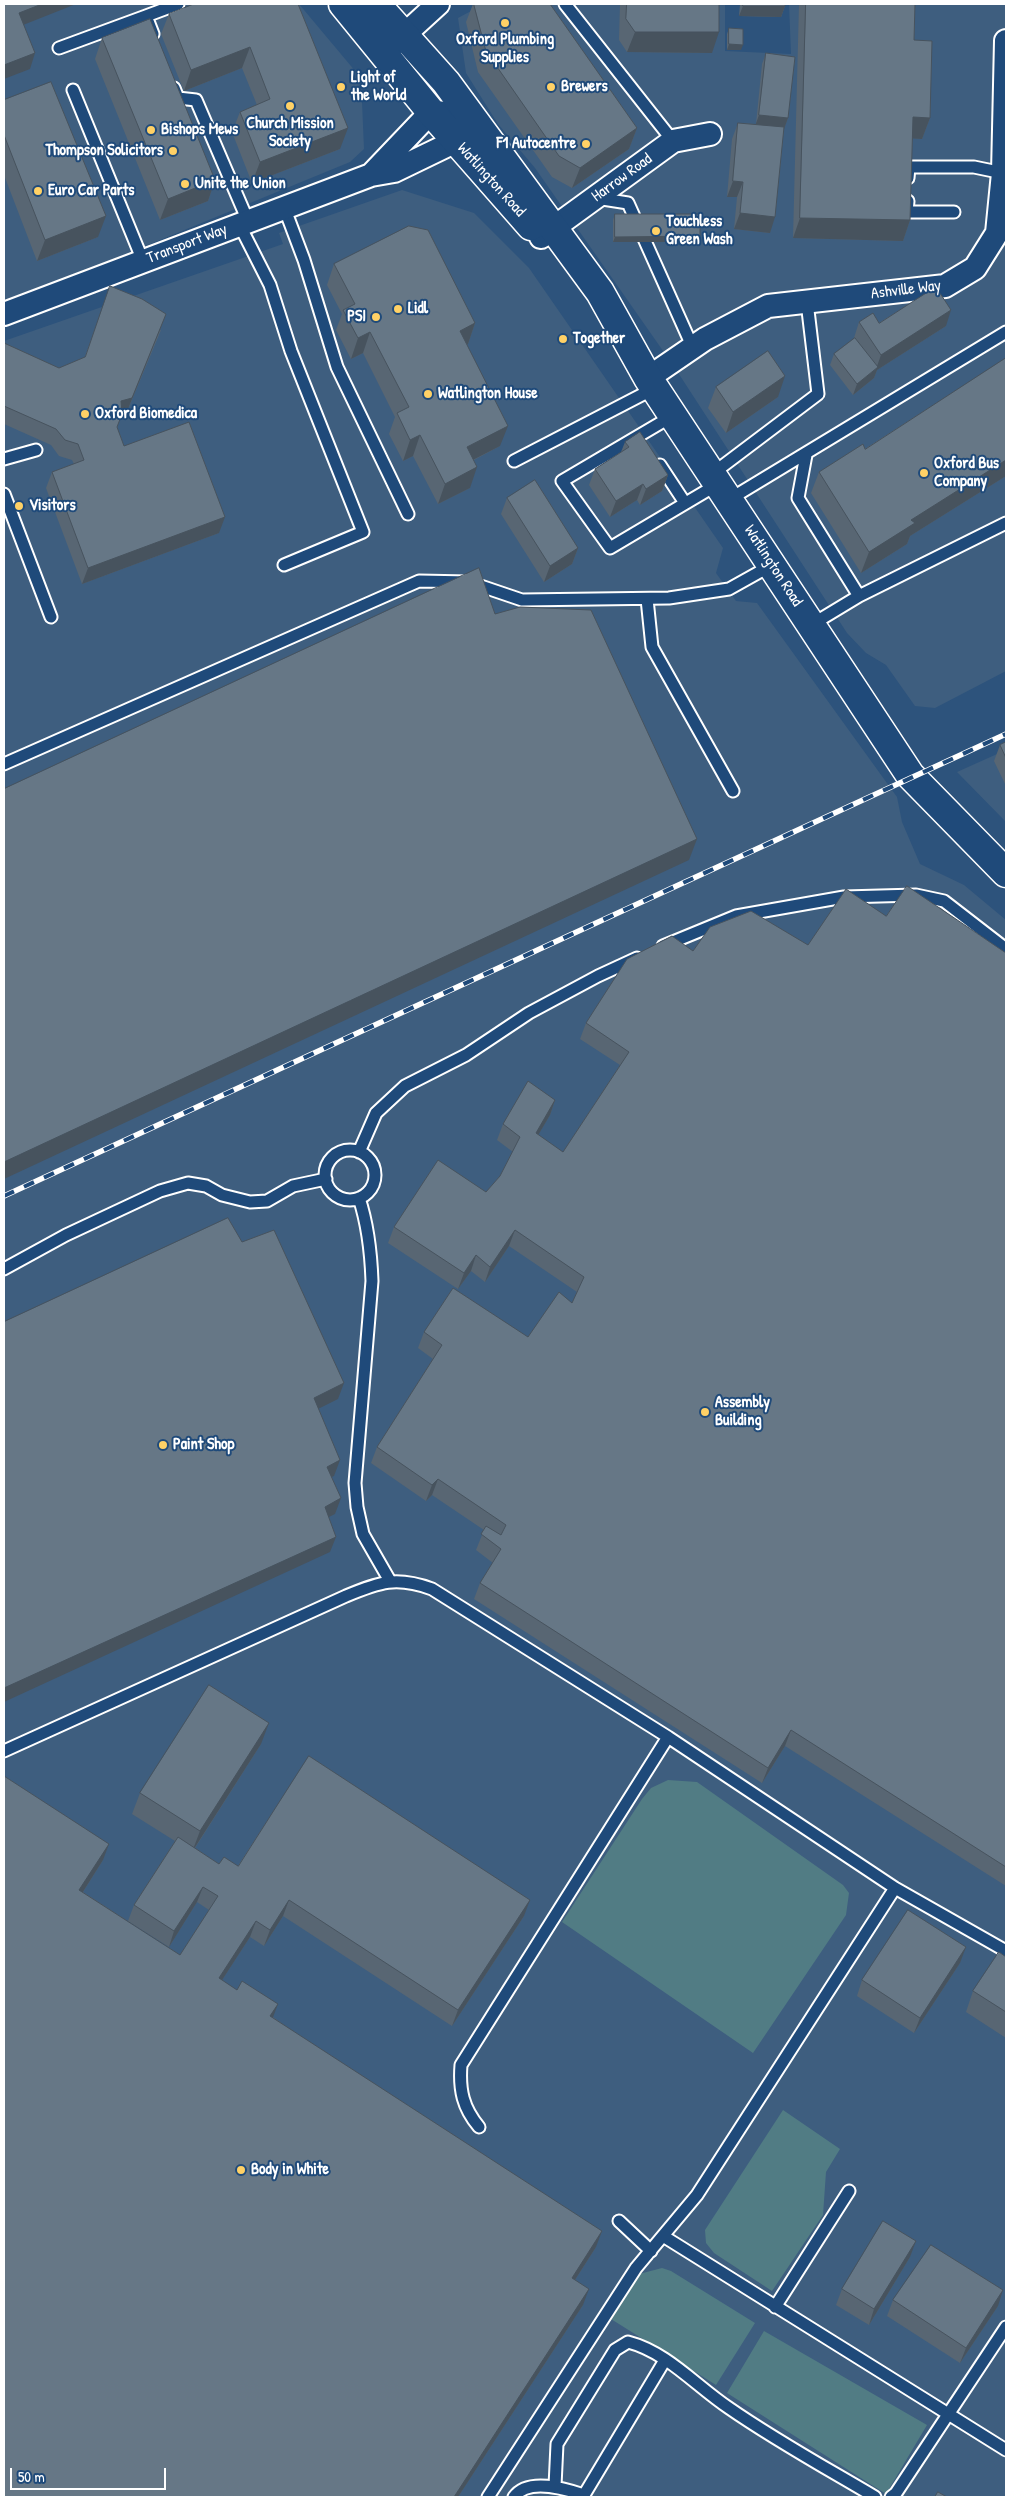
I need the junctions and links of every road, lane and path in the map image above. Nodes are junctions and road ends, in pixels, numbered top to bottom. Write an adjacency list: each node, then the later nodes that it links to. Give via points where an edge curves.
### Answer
1 (178, 4): 6 (lane)
2 (343, 4): 11 (main road, Watlington Road)
3 (376, 4): 7 (main road, Watlington Road)
4 (438, 4): 7 (street)
5 (565, 4): 18 (lane)
6 (146, 16): 9 (lane); 10 (lane)
7 (403, 34): 11 (street); 15 (main road, Watlington Road)
8 (1006, 41): 19 (street, Ashville Way)
9 (156, 43)
10 (59, 48)
11 (384, 53): 14 (main road, Watlington Road)
12 (170, 80): 24 (lane, via 178,98 196,100)
13 (73, 90): 26 (lane)
14 (431, 112): 15 (street); 17 (main road, Watlington Road); 20 (street, Transport Way)
15 (469, 113): 17 (street); 25 (main road, Watlington Road)
16 (710, 134): 18 (street, Harrow Road)
17 (456, 141): 20 (street, Transport Way, via 394,171); 25 (main road, Watlington Road)
18 (673, 141): 21 (street, Harrow Road)
19 (1003, 173): 23 (lane, via 974,167 909,167 907,212); 27 (street, Ashville Way, via 997,233 975,268 945,286)
20 (370, 175): 22 (street, Transport Way)
21 (596, 198): 25 (street, Harrow Road); 30 (lane, via 628,204)
22 (284, 207): 24 (street, Transport Way); 41 (lane, via 337,367)
23 (954, 212)
24 (244, 222): 26 (street, Transport Way); 43 (lane, via 363,532)
25 (547, 233): 31 (main road, Watlington Road)
26 (143, 261): 28 (street, Transport Way)
27 (807, 302): 30 (street, Ashville Way, via 768,306); 38 (lane, via 818,394)
28 (5, 310)
29 (1006, 332): 34 (lane)
30 (693, 348): 31 (street, Ashville Way)
31 (647, 375): 32 (main road, Watlington Road); 37 (lane)
32 (674, 415): 38 (main road, Watlington Road); 40 (lane, via 642,438 562,481 610,548)
33 (36, 450): 36 (lane)
34 (806, 455): 38 (lane); 45 (lane, via 798,498)
35 (655, 457): 40 (lane)
36 (4, 459)
37 (514, 461)
38 (720, 486): 40 (lane); 44 (main road, Watlington Road)
39 (4, 494): 47 (lane)
40 (685, 503)
41 (408, 514)
42 (1006, 523): 45 (lane)
43 (284, 565)
44 (772, 565): 46 (lane, via 729,589); 48 (main road, Watlington Road)
45 (859, 596): 48 (lane)
46 (647, 599): 49 (lane, via 522,600 469,582 419,581); 50 (lane, via 652,647)
47 (51, 617)
48 (811, 624): 51 (main road, Watlington Road, via 910,775)
49 (4, 764)
50 (733, 791)
51 (1006, 873)
52 (1006, 949): 53 (lane, via 944,901 916,895 844,897 736,916 598,976 529,1013 466,1055 405,1086 376,1113)
53 (359, 1152): 54 (lane, via 346,1151 335,1156 327,1166); 55 (lane, via 370,1161 375,1176 370,1190)
54 (326, 1179): 55 (lane, via 328,1186 344,1200); 56 (lane, via 293,1186 267,1201 250,1202 222,1195 206,1186 188,1183 169,1188 66,1235)
55 (359, 1198): 57 (lane, via 371,1254 372,1281 356,1507 363,1534)
56 (4, 1269)
57 (390, 1581): 58 (lane, via 414,1582 432,1589); 59 (lane, via 346,1596)
58 (668, 1737): 60 (lane); 62 (lane, via 461,2066 461,2095 467,2113)
59 (4, 1751)
60 (894, 1888): 61 (lane); 65 (lane, via 697,2195)
61 (1006, 1950)
62 (479, 2127)
63 (850, 2191): 67 (lane)
64 (618, 2221): 66 (lane)
65 (663, 2236): 66 (lane); 67 (lane)
66 (651, 2250): 73 (lane, via 636,2268)
67 (775, 2307): 70 (lane)
68 (1006, 2327): 70 (lane)
69 (665, 2360): 72 (lane, via 584,2495); 72 (lane, via 642,2346 628,2342 615,2350 557,2444); 75 (lane, via 728,2408)
70 (948, 2415): 71 (lane); 76 (lane, via 896,2493)
71 (1006, 2450)
72 (555, 2486): 74 (lane, via 534,2487)
73 (488, 2497)
74 (514, 2497)
75 (875, 2497)
76 (890, 2497)

